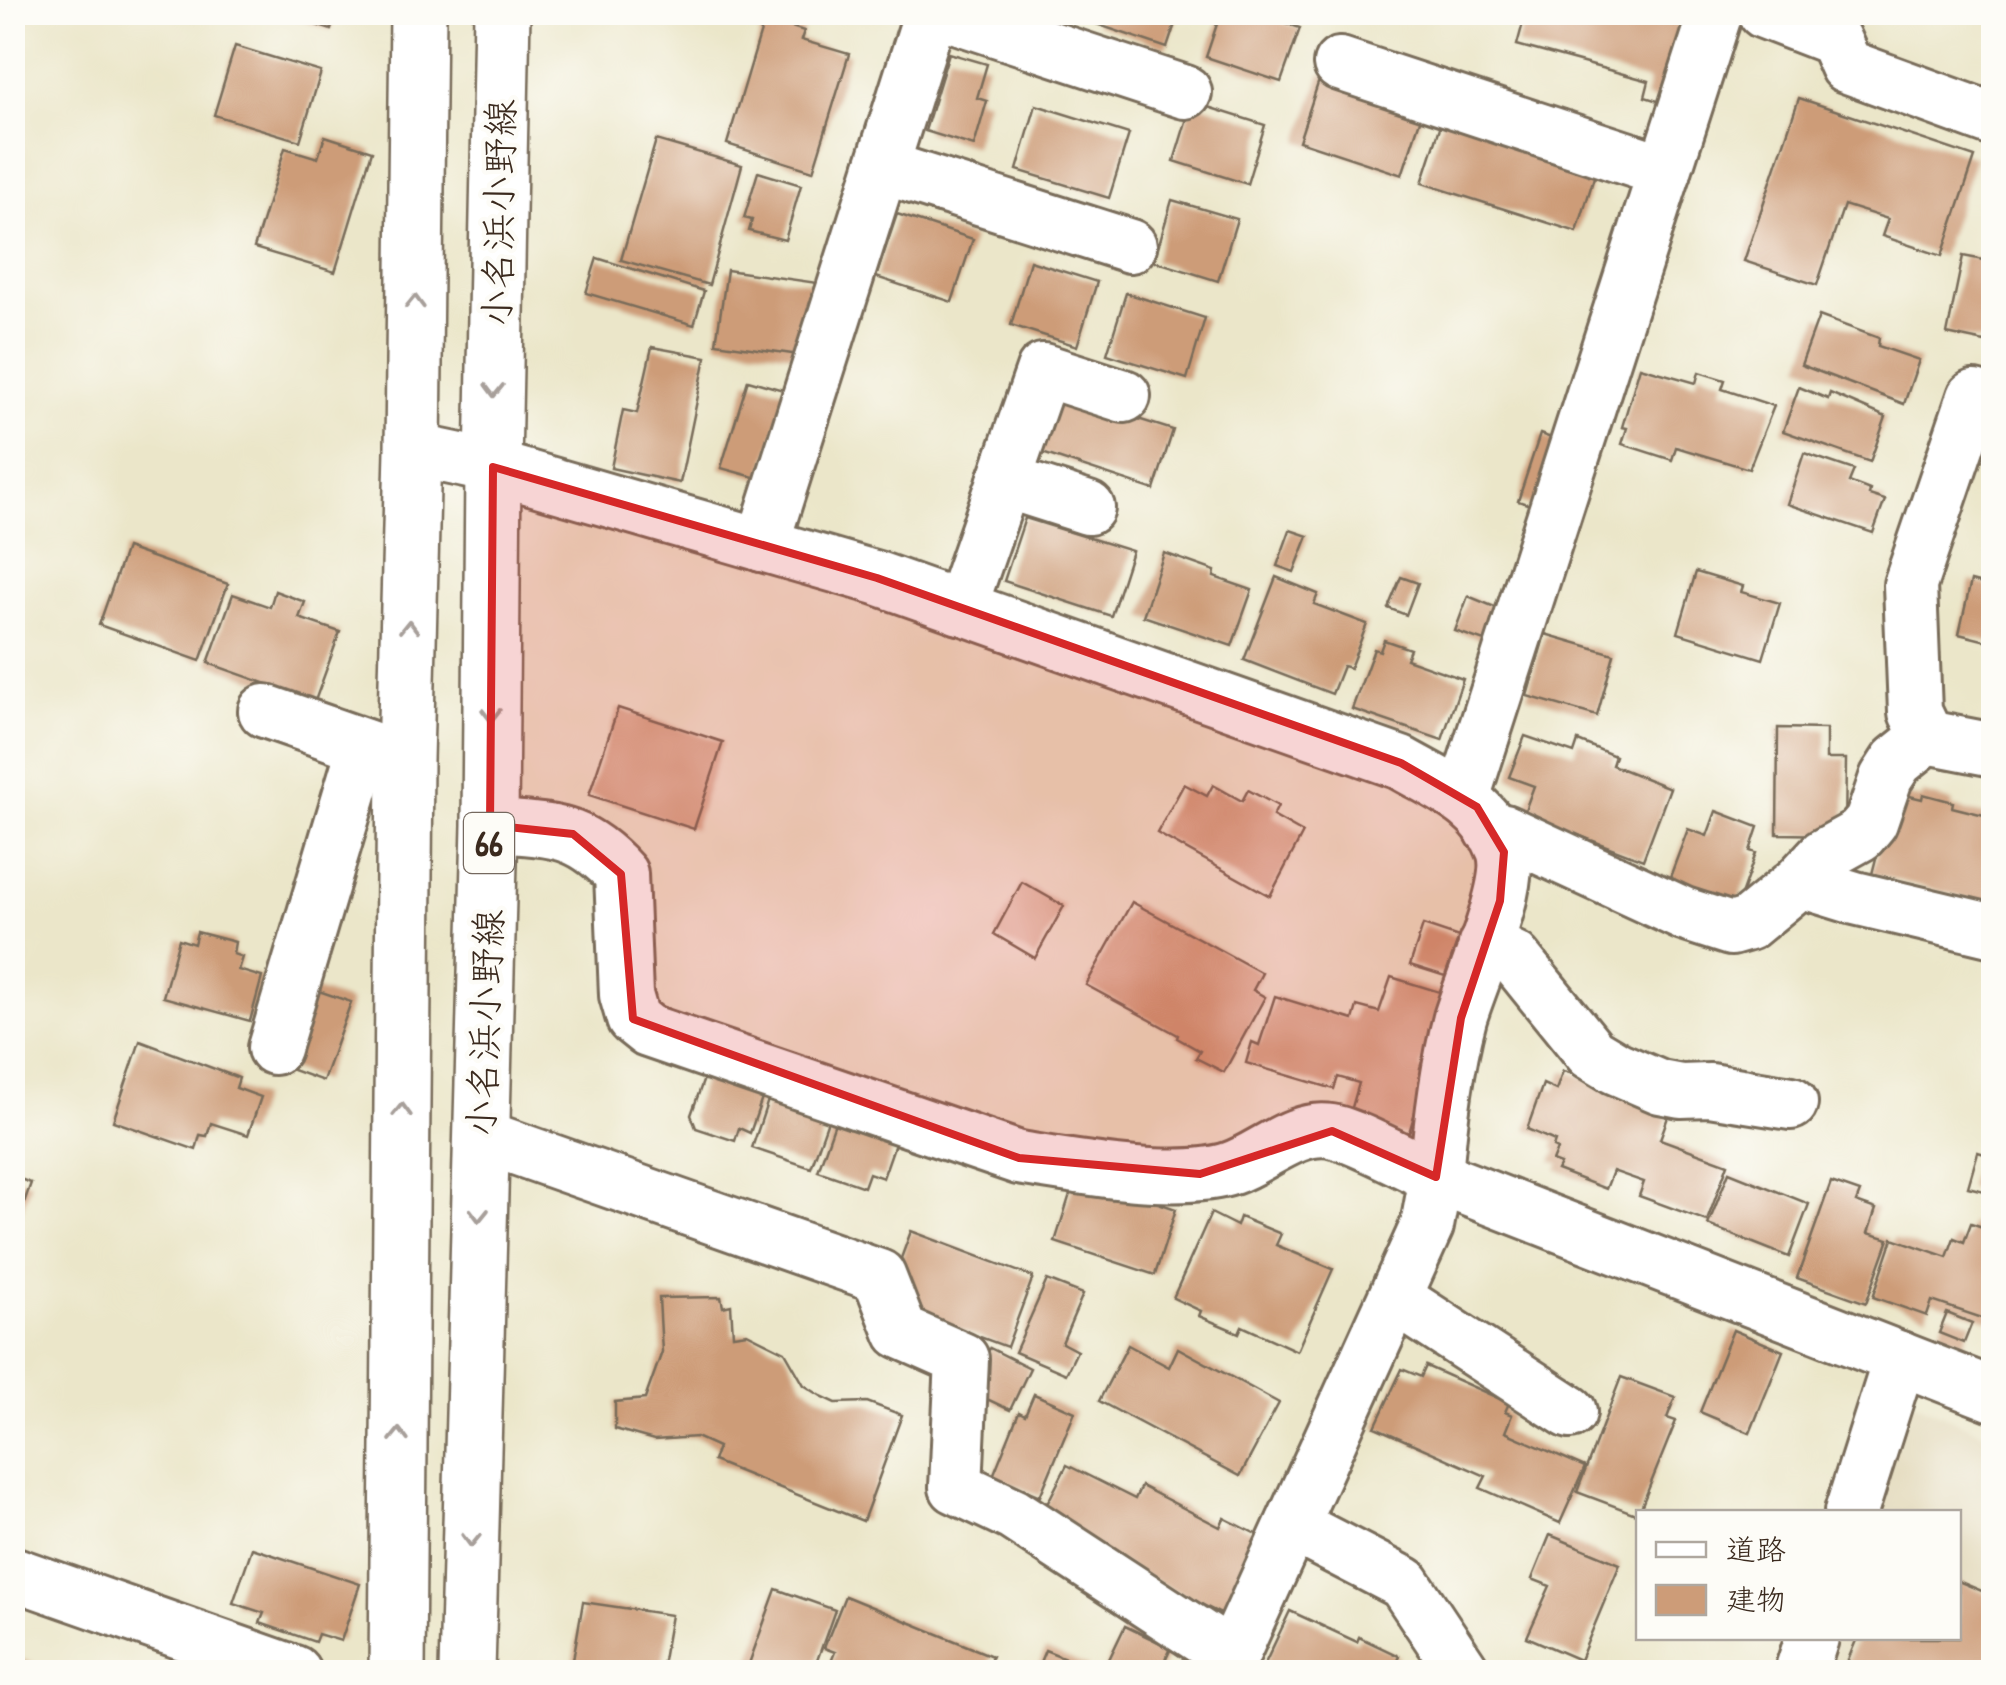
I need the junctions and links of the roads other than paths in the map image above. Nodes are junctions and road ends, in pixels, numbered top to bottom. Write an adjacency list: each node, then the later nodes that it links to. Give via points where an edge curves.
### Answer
1 (418, 12): 15 (main road, 小名浜小野線, one-way to 1)
2 (502, 12): 16 (main road, 小名浜小野線 / 66, one-way to 16)
3 (931, 12): 10 (street)
4 (941, 12): 8 (street)
5 (1716, 12): 11 (street)
6 (1764, 12): 9 (street, via 1834,39 1846,66)
7 (1340, 64): 11 (street)
8 (1185, 92)
9 (1994, 120)
10 (882, 167): 12 (street); 19 (street)
11 (1665, 172): 25 (street)
12 (1130, 246)
13 (1124, 396): 17 (street, via 1042,370)
14 (1994, 402): 22 (street, via 1974,397 1910,585 1915,712)
15 (413, 450): 16 (street); 24 (main road, 小名浜小野線, one-way to 15)
16 (493, 467): 19 (street); 26 (main road, 小名浜小野線 / 66, one-way to 26)
17 (1004, 481): 18 (street); 20 (street)
18 (1088, 508)
19 (762, 545): 20 (street)
20 (960, 608): 25 (street, via 1401,764)
21 (265, 712): 24 (street)
22 (1927, 737): 23 (street); 27 (street, via 1886,778 1860,835)
23 (1994, 750)
24 (385, 752): 30 (street); 45 (main road, 小名浜小野線, one-way to 24)
25 (1477, 813): 27 (street, via 1684,914 1731,929 1748,924); 29 (street, via 1504,852 1500,901)
26 (490, 825): 32 (main road, 小名浜小野線 / 66); 33 (street, via 573,834 621,874 626,995 633,1020 648,1030 1019,1158 1200,1174 1233,1168 1312,1132 1332,1131)
27 (1800, 880): 28 (street)
28 (1994, 931)
29 (1485, 944): 31 (street, via 1514,958 1591,1052 1616,1068 1670,1089); 33 (street, via 1442,1102)
30 (274, 1048)
31 (1791, 1102)
32 (481, 1136): 42 (street, via 879,1276 901,1332 962,1359 956,1488 1012,1514); 46 (main road, 小名浜小野線 / 66, one-way to 46)
33 (1436, 1177): 34 (street, via 1427,1226); 35 (street)
34 (1395, 1298): 37 (street); 39 (street)
35 (1900, 1358): 36 (street); 38 (street)
36 (1994, 1395)
37 (1570, 1412)
38 (1852, 1510)
39 (1292, 1525): 42 (street); 43 (street, via 1404,1583)
40 (12, 1573): 44 (street)
41 (1811, 1640): 47 (street)
42 (1228, 1665)
43 (1462, 1670)
44 (294, 1672)
45 (397, 1672)
46 (468, 1672)
47 (1801, 1672)

